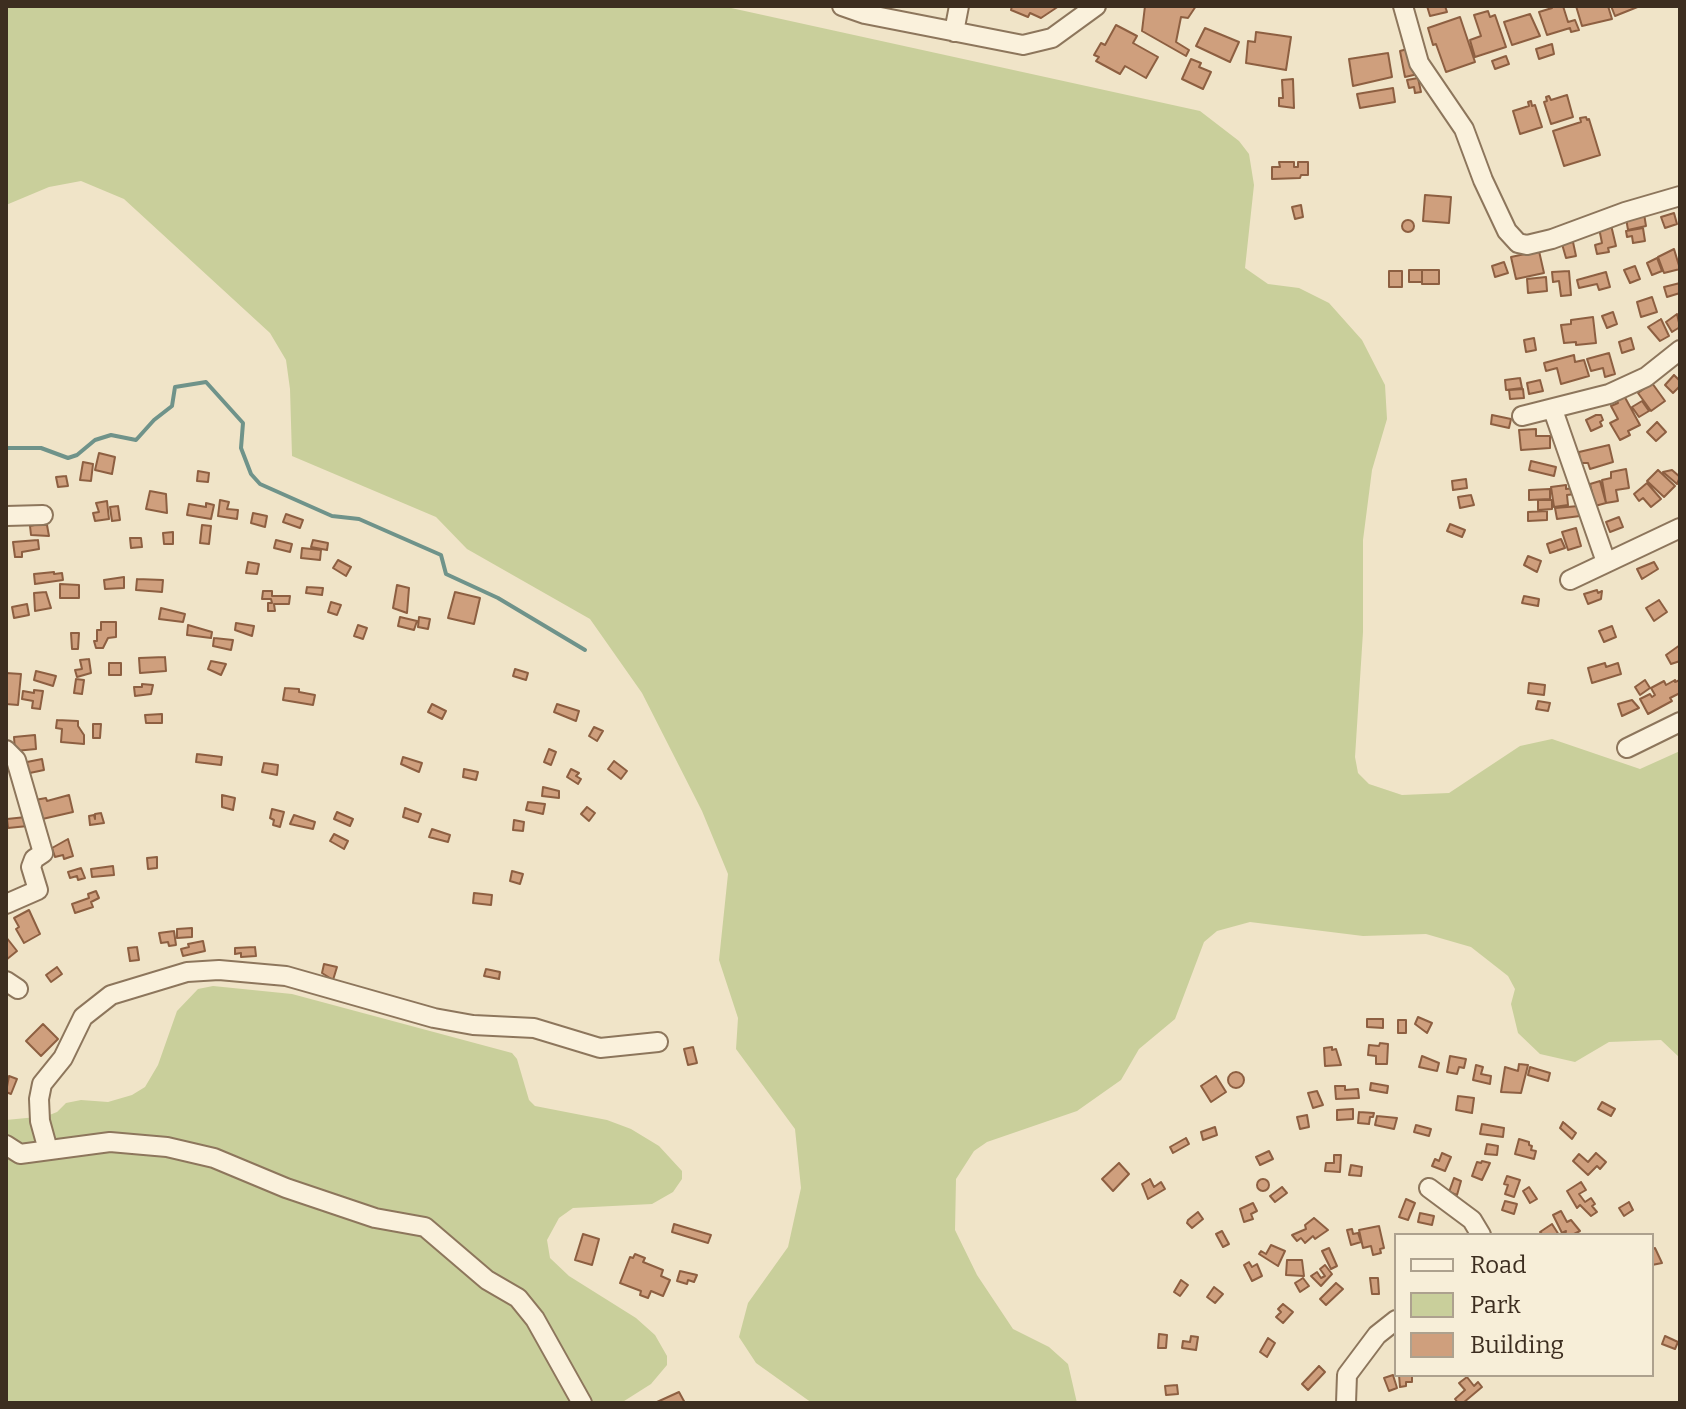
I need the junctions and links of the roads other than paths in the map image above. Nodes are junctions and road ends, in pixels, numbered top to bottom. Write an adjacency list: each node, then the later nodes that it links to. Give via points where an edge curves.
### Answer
1 (842, 6): 5 (street)
2 (959, 6): 5 (street)
3 (1096, 6): 5 (street, via 1052,38 1036,43)
4 (1403, 6): 6 (street, via 1419,63 1464,129 1507,231 1518,243 1552,239)
5 (954, 32)
6 (1680, 196)
7 (1680, 350): 8 (street, via 1646,377)
8 (1553, 410): 9 (street); 13 (street)
9 (1522, 416)
10 (43, 515): 11 (street)
11 (6, 516)
12 (1680, 528): 13 (street)
13 (1606, 562): 14 (street)
14 (1570, 580)
15 (1680, 722): 16 (street)
16 (1627, 748)
17 (6, 750): 18 (street, via 16,760 43,853 31,867 38,890)
18 (6, 904)
19 (658, 1042): 21 (street, via 600,1048 534,1028 434,1018 286,976 187,972 111,995 83,1017 63,1058 42,1084 40,1121)
20 (6, 1145): 21 (street, via 20,1154)
21 (48, 1150): 25 (street, via 110,1142 167,1147 214,1158 375,1218 425,1227 487,1280 518,1298)
22 (1429, 1188): 23 (street, via 1472,1220)
23 (1480, 1233)
24 (1394, 1322): 26 (street, via 1352,1366 1345,1381)
25 (582, 1403)
26 (1346, 1403)

